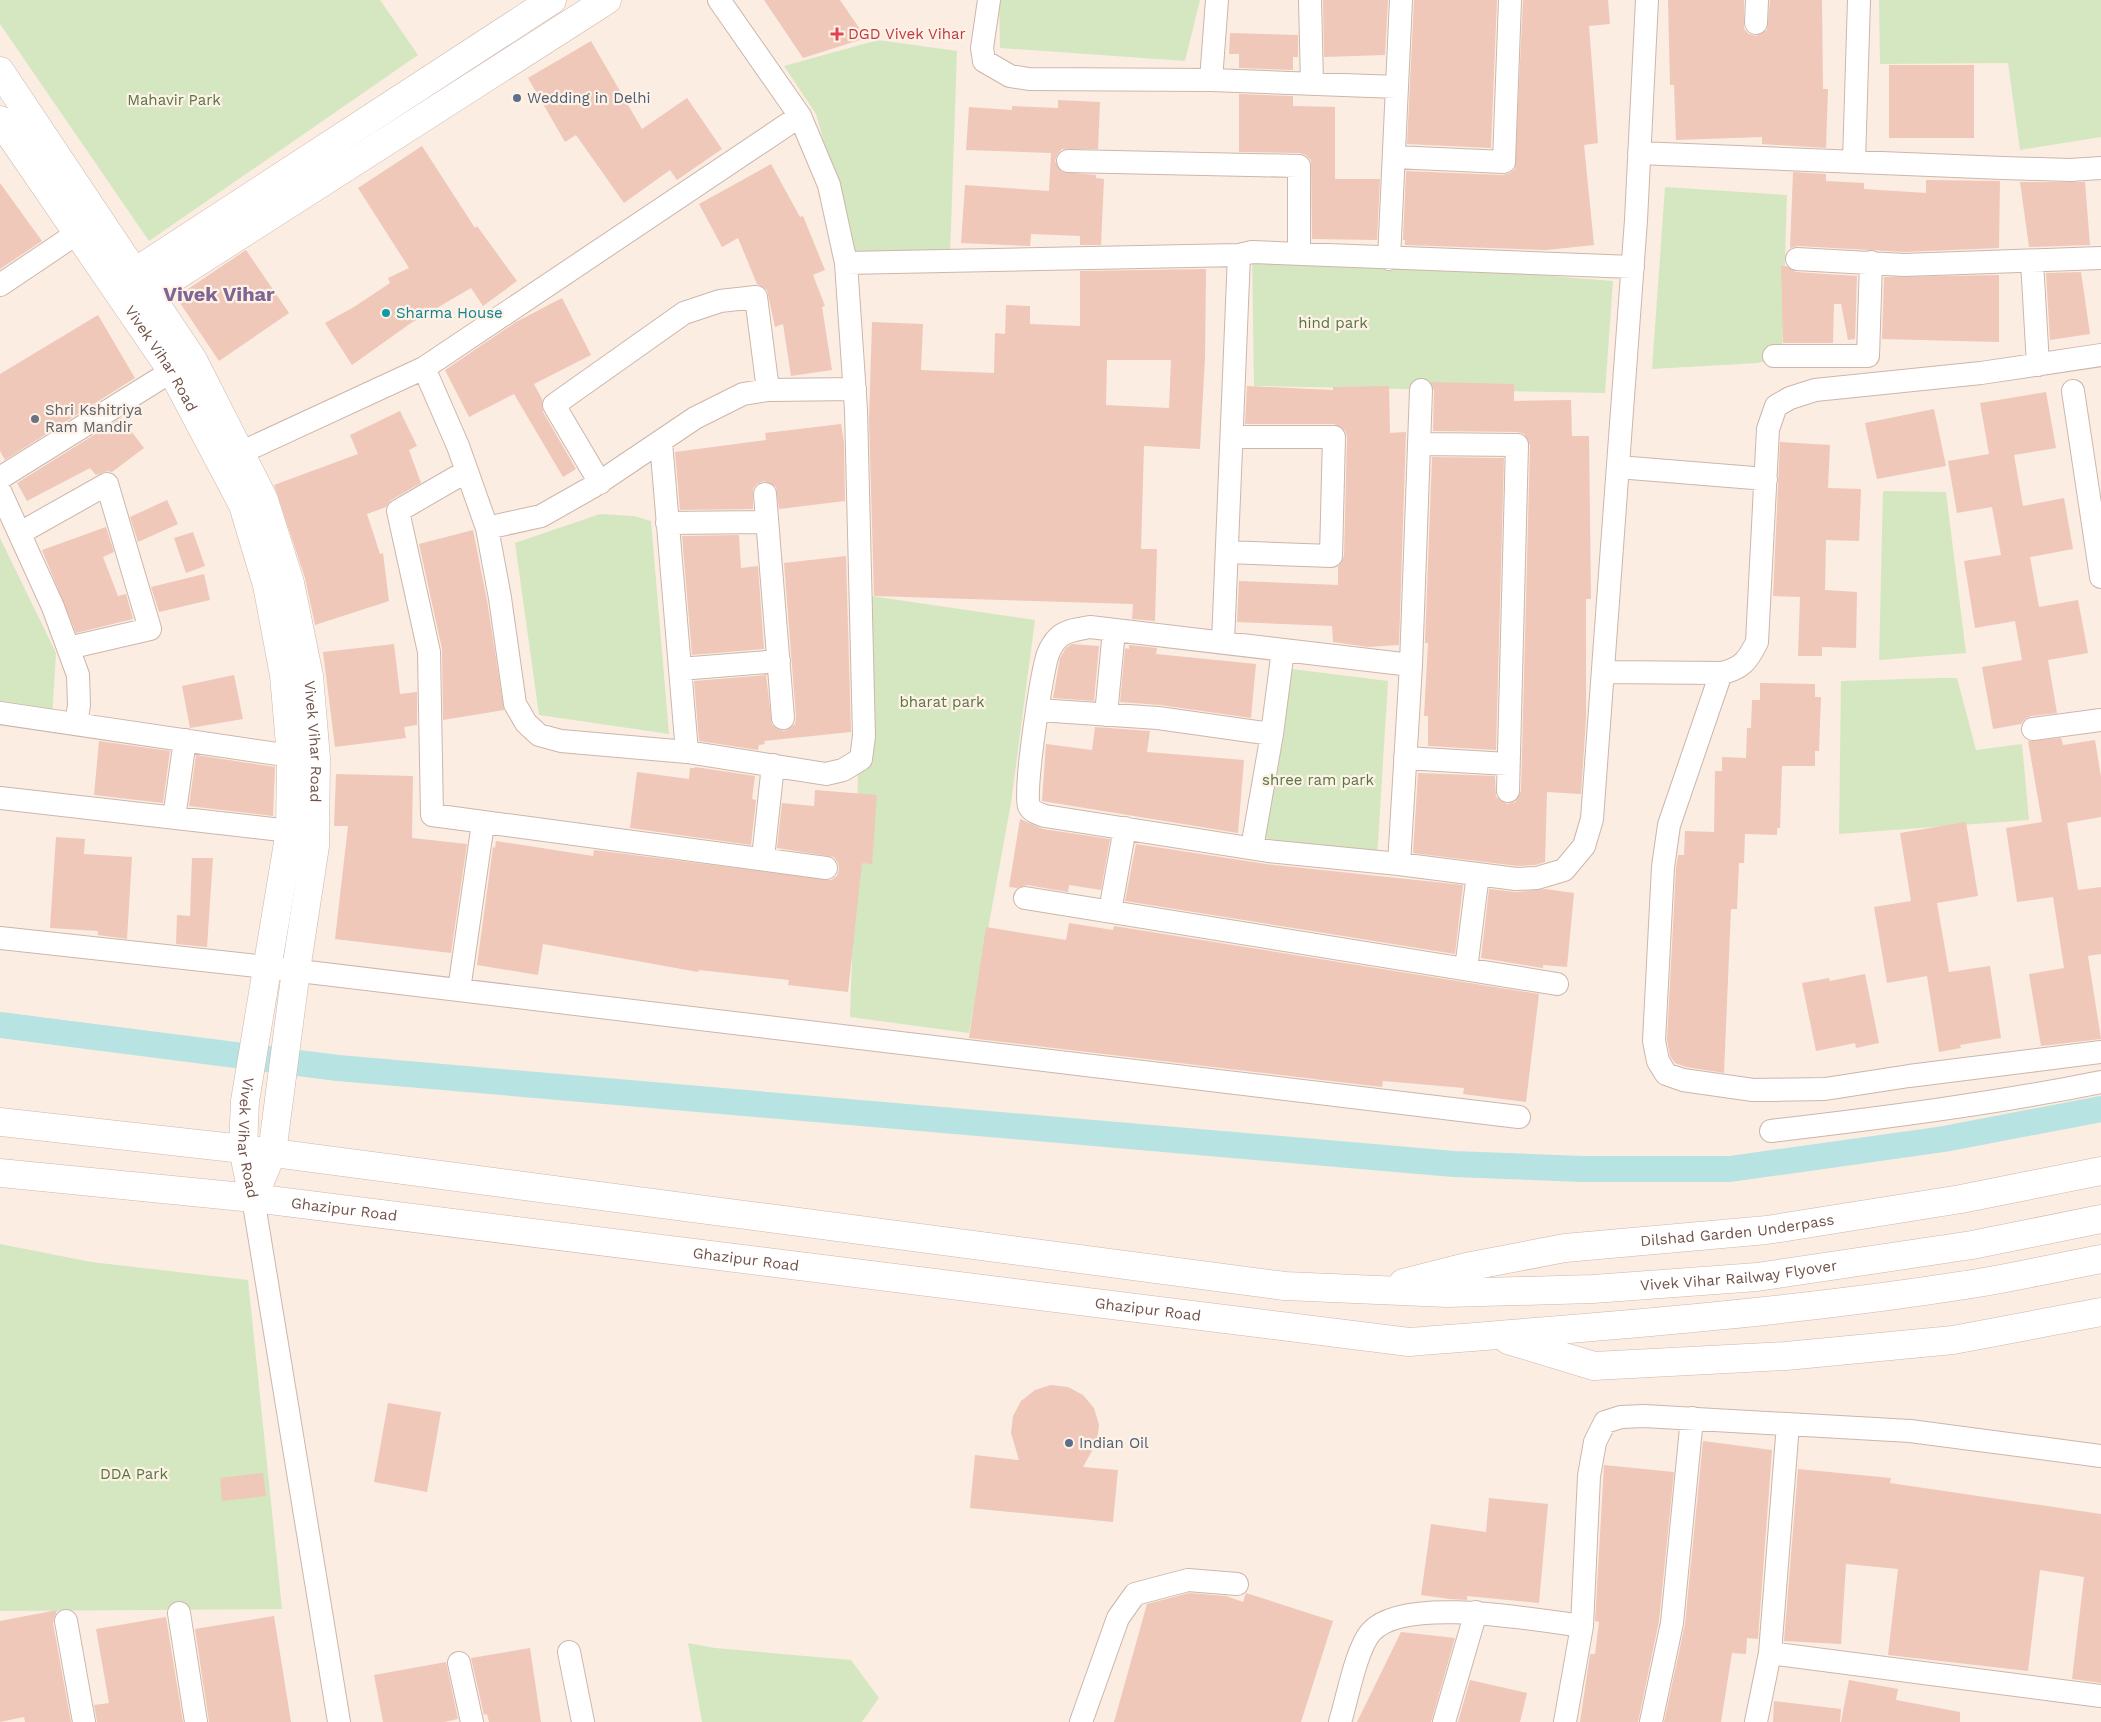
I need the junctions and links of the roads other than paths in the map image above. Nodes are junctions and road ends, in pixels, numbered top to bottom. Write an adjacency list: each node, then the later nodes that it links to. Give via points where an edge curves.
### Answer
1 (552, 0): 35 (main road)
2 (606, 0): 35 (main road)
3 (719, 0): 17 (street)
4 (989, 0): 14 (street, via 982,48 984,61 1010,76 1029,79)
5 (1217, 0): 14 (street)
6 (1310, 0): 15 (street)
7 (1401, 0): 16 (street)
8 (1510, 0): 20 (street, via 1504,162)
9 (1647, 0): 19 (street)
10 (1757, 0): 12 (street)
11 (1859, 0): 22 (street)
12 (1756, 23)
13 (0, 71): 35 (main road, Vivek Vihar Road)
14 (1211, 80): 15 (street)
15 (1312, 83): 16 (street)
16 (1397, 87): 20 (street)
17 (800, 116): 32 (street, via 828,185); 39 (street)
18 (5, 136): 24 (main road, Vivek Vihar Road)
19 (1639, 153): 22 (street); 33 (street)
20 (1394, 157): 28 (street)
21 (1068, 160): 25 (street, via 1299,166)
22 (1854, 161): 23 (street)
23 (2101, 169)
24 (79, 232): 34 (street); 35 (main road, Vivek Vihar Road)
25 (1299, 254): 26 (street, via 1252,252); 28 (street)
26 (1239, 255): 32 (street); 45 (street)
27 (2101, 258): 30 (street)
28 (1389, 259): 33 (street)
29 (1797, 259): 31 (street)
30 (2032, 261): 31 (street, via 1923,265); 38 (street)
31 (1871, 262): 37 (street, via 1868,356)
32 (846, 263): 41 (street)
33 (1633, 267): 49 (street)
34 (0, 285)
35 (132, 289): 40 (main road, Vivek Vihar Road); 48 (main road, Vivek Vihar Road, via 193,360)
36 (2101, 355): 38 (street)
37 (1774, 356)
38 (2038, 365): 52 (street, via 1815,390 1790,398 1776,406 1768,429)
39 (424, 368): 48 (street); 50 (street)
40 (172, 371): 48 (main road, Vivek Vihar Road); 51 (street)
41 (855, 389): 42 (street); 84 (street, via 864,736 861,760 843,770 826,774)
42 (768, 390): 46 (street, via 743,394 695,418); 53 (street, via 756,297 720,302 684,313 554,405)
43 (1421, 390): 47 (street)
44 (2073, 391): 61 (street)
45 (1232, 437): 60 (street); 60 (street, via 1334,437 1331,556)
46 (661, 442): 53 (street); 57 (street)
47 (1419, 444): 67 (street); 83 (street, via 1518,445)
48 (229, 458): 81 (main road, Vivek Vihar Road, via 266,585 284,675); 101 (main road, Vivek Vihar Road, via 264,500 287,574 309,676 316,758 315,846)
49 (1618, 467): 52 (street); 69 (street)
50 (467, 471): 58 (street); 88 (street, via 398,511 429,652 432,815)
51 (0, 478)
52 (1766, 479): 70 (street, via 1757,642 1746,663)
53 (600, 483): 58 (street, via 541,516)
54 (0, 491): 59 (street)
55 (765, 494): 56 (street)
56 (766, 522): 57 (street); 66 (street)
57 (667, 523): 68 (street)
58 (486, 528): 80 (street, via 515,704 526,723 539,735 561,741)
59 (20, 534): 64 (street); 64 (street, via 107,484 150,629)
60 (1227, 552): 63 (street)
61 (2101, 577)
62 (1114, 630): 63 (street); 71 (street, via 1078,629 1058,638 1047,656); 73 (street)
63 (1223, 642): 65 (street)
64 (68, 648): 76 (street, via 78,675)
65 (1283, 650): 67 (street); 78 (street)
66 (778, 661): 68 (street); 74 (street)
67 (1411, 665): 82 (street)
68 (680, 669): 80 (street)
69 (1603, 672): 70 (street); 95 (street, via 1592,819 1584,846 1564,870 1537,878)
70 (1721, 673): 104 (street, via 1669,825 1663,867 1654,1041 1658,1061 1666,1074 1683,1080 1754,1090 1825,1089)
71 (1038, 710): 73 (street); 89 (street, via 1030,756 1029,806 1035,813 1045,816)
72 (0, 713): 76 (street)
73 (1106, 715): 78 (street, via 1158,718)
74 (783, 718)
75 (2101, 720): 77 (street)
76 (76, 724): 79 (street)
77 (2033, 729)
78 (1272, 734): 91 (street)
79 (185, 740): 81 (street); 87 (street)
80 (687, 752): 84 (street)
81 (291, 756): 90 (main road, Vivek Vihar Road)
82 (1406, 758): 83 (street); 93 (street)
83 (1508, 764): 85 (street)
84 (773, 765): 92 (street)
85 (1508, 791)
86 (0, 798): 87 (street)
87 (174, 818): 90 (street)
88 (483, 823): 92 (street); 103 (street)
89 (1125, 828): 91 (street); 97 (street)
90 (290, 831): 99 (main road, Vivek Vihar Road)
91 (1252, 848): 93 (street)
92 (763, 858): 94 (street)
93 (1399, 864): 95 (street)
94 (826, 868)
95 (1478, 874): 100 (street)
96 (1026, 898): 97 (street)
97 (1110, 911): 100 (street)
98 (0, 938): 99 (street)
99 (266, 967): 101 (street); 109 (main road, Vivek Vihar Road, via 245,1101)
100 (1466, 969): 102 (street)
101 (296, 970): 103 (street); 110 (main road, Vivek Vihar Road)
102 (1557, 984)
103 (459, 990): 106 (street)
104 (2101, 1052)
105 (2101, 1082): 108 (street, via 1865,1120)
106 (1519, 1117)
107 (0, 1122): 109 (main road)
108 (1771, 1131)
109 (243, 1149): 110 (main road); 113 (main road, Vivek Vihar Road)
110 (272, 1153): 113 (main road, Vivek Vihar Road); 116 (main road, via 1285,1286)
111 (2101, 1171): 116 (main road, Dilshad Garden Underpass, via 1961,1199 1767,1230 1565,1248 1466,1267)
112 (0, 1173): 113 (main road, Ghazipur Road)
113 (253, 1198): 118 (main road, Ghazipur Road, via 1409,1342); 133 (street)
114 (2101, 1219): 116 (main road, Vivek Vihar Railway Flyover, via 1972,1245 1757,1277 1592,1289 1447,1293)
115 (2101, 1259): 118 (main road, via 1978,1283 1766,1311)
116 (1372, 1291)
117 (2101, 1312): 118 (main road, via 1953,1340 1786,1356 1594,1366)
118 (1492, 1336)
119 (1692, 1418): 120 (street); 126 (street, via 1621,1417 1606,1422 1595,1442 1589,1476); 140 (street, via 1672,1623)
120 (1788, 1424): 121 (street, via 1910,1432); 128 (street)
121 (2101, 1456)
122 (1236, 1584): 136 (street, via 1188,1580 1135,1594 1118,1618)
123 (1476, 1612): 126 (street); 137 (street, via 1413,1614 1387,1620 1370,1633 1359,1657); 138 (street)
124 (179, 1613): 132 (street)
125 (66, 1621): 131 (street)
126 (1582, 1626): 139 (street)
127 (569, 1652): 135 (street)
128 (1770, 1654): 130 (street); 141 (street)
129 (459, 1663): 134 (street)
130 (2101, 1696)
131 (84, 1722)
132 (196, 1722)
133 (340, 1722)
134 (472, 1722)
135 (583, 1722)
136 (1081, 1722)
137 (1340, 1722)
138 (1444, 1722)
139 (1566, 1722)
140 (1651, 1722)
141 (1756, 1722)

